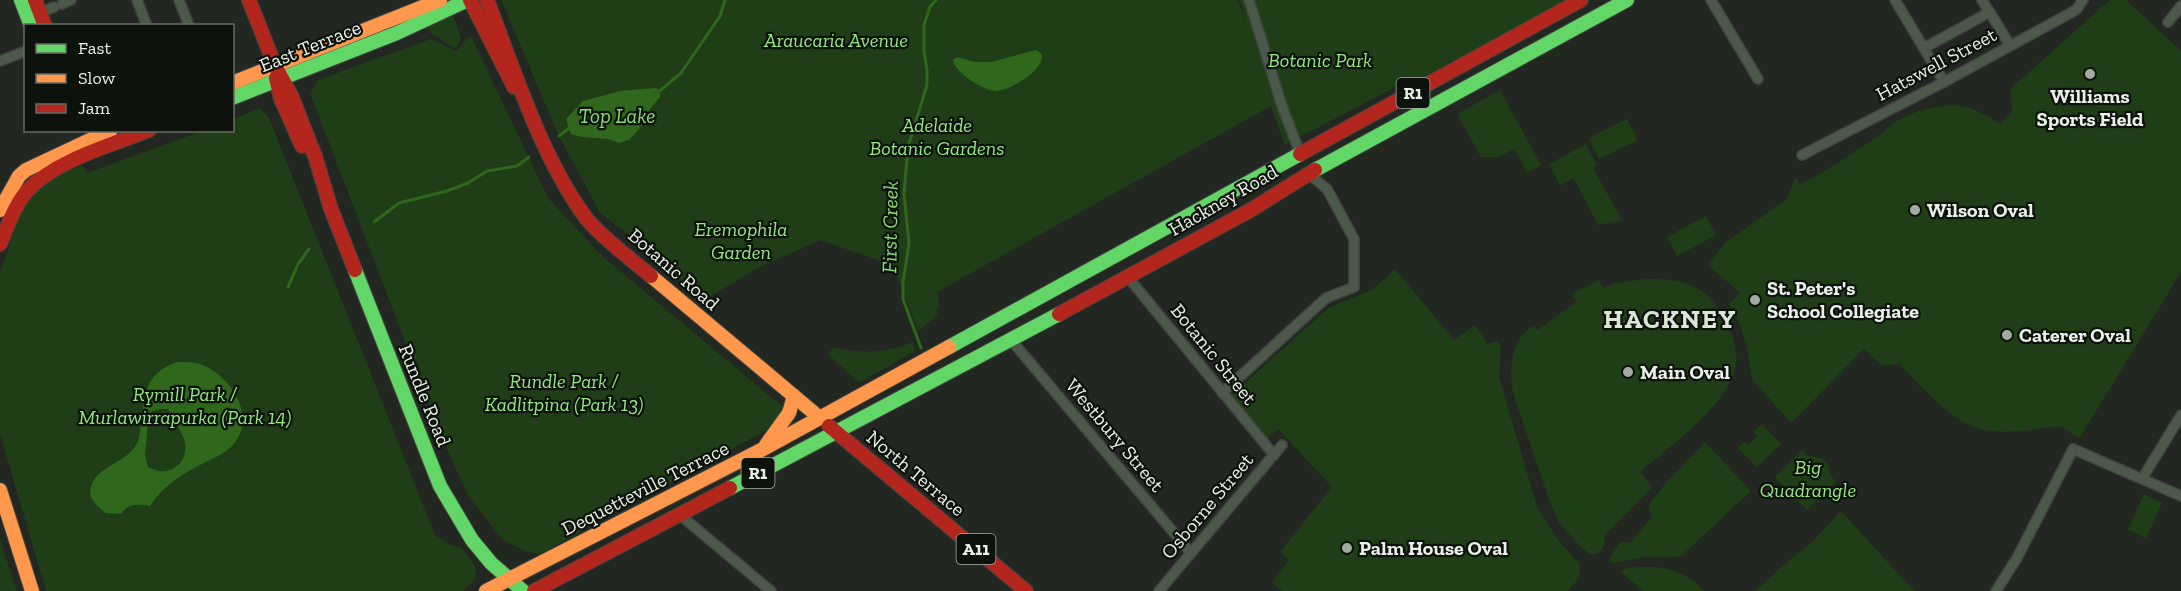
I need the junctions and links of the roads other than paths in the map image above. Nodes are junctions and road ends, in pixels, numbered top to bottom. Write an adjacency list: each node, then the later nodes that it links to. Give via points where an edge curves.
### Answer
1 (21, 0): 20 (main road)
2 (137, 0): 21 (street)
3 (179, 0): 22 (street)
4 (249, 0): 28 (main road, Rundle Road)
5 (440, 0): 23 (main road, East Terrace)
6 (469, 0): 23 (main road, East Terrace); 34 (main road, Botanic Road)
7 (488, 0): 34 (main road, Botanic Road)
8 (1249, 0): 39 (street)
9 (1581, 0): 39 (main road, Hackney Road / R1)
10 (1627, 0): 33 (main road, Hackney Road / R1)
11 (1711, 0): 29 (street)
12 (1895, 0): 25 (street)
13 (1983, 0): 17 (street)
14 (2083, 0): 24 (street, Hatswell Street, via 2076,10)
15 (62, 4): 18 (street)
16 (2181, 6): 19 (street)
17 (1990, 12): 24 (street); 25 (street)
18 (40, 13)
19 (2168, 22)
20 (30, 24)
21 (146, 24)
22 (188, 24)
23 (394, 26): 28 (main road, East Terrace)
24 (2010, 45): 30 (street, Hatswell Street)
25 (1924, 48): 30 (street)
26 (24, 52): 27 (street)
27 (0, 61)
28 (278, 75): 31 (main road, East Terrace); 32 (main road, East Terrace); 65 (main road, Rundle Road, via 315,156 331,209 440,486 472,540)
29 (1758, 79)
30 (1944, 82): 40 (street, Hatswell Street)
31 (234, 83)
32 (234, 97)
33 (1438, 102): 39 (main road, via 1410,105 1310,158); 41 (main road, Hackney Road / R1)
34 (535, 123): 51 (main road, Botanic Road, via 562,180 587,219)
35 (75, 132): 38 (main road)
36 (108, 132): 38 (main road)
37 (140, 132): 38 (main road)
38 (88, 145): 44 (main road, via 26,170); 45 (main road, via 33,184)
39 (1300, 153): 48 (main road, Hackney Road / R1)
40 (1802, 155)
41 (1325, 164): 42 (main road, Hackney Road / R1); 43 (street)
42 (1309, 174): 43 (street); 46 (main road, Hackney Road / R1)
43 (1327, 189): 50 (street, via 1354,239 1354,287 1326,298)
44 (0, 210)
45 (0, 244)
46 (1127, 276): 47 (main road, Hackney Road / R1); 50 (street, Botanic Street)
47 (1011, 340): 49 (main road, Hackney Road / R1); 63 (street, Westbury Street)
48 (961, 341): 49 (main road); 53 (main road, Hackney Road / R1)
49 (989, 351): 54 (main road, Hackney Road / R1)
50 (1222, 393): 57 (street, Botanic Street)
51 (794, 396): 53 (main road, Botanic Road); 56 (main road, via 789,413)
52 (2181, 416): 58 (street)
53 (820, 418): 54 (main road, A11); 56 (main road, Dequetteville Terrace / R1)
54 (837, 432): 62 (main road, Dequetteville Terrace / R1); 72 (main road, North Terrace / A11)
55 (1282, 445): 57 (street, Osborne Street)
56 (763, 449): 61 (main road, Dequetteville Terrace / R1)
57 (1274, 454): 63 (street, Osborne Street)
58 (2142, 478): 60 (street); 74 (street, via 2073,449)
59 (0, 490): 66 (main road)
60 (2181, 496)
61 (669, 497): 62 (main road); 65 (main road, Dequetteville Terrace / R1)
62 (680, 515): 64 (main road, Dequetteville Terrace / R1); 71 (street)
63 (1191, 553): 73 (street, Osborne Street)
64 (595, 559): 69 (main road, Dequetteville Terrace / R1); 70 (main road)
65 (510, 579): 67 (main road, Dequetteville Terrace / R1); 68 (main road, Rundle Road)
66 (32, 591)
67 (486, 591)
68 (523, 591)
69 (534, 591)
70 (562, 591)
71 (771, 591)
72 (1026, 591)
73 (1159, 591)
74 (1996, 591)

